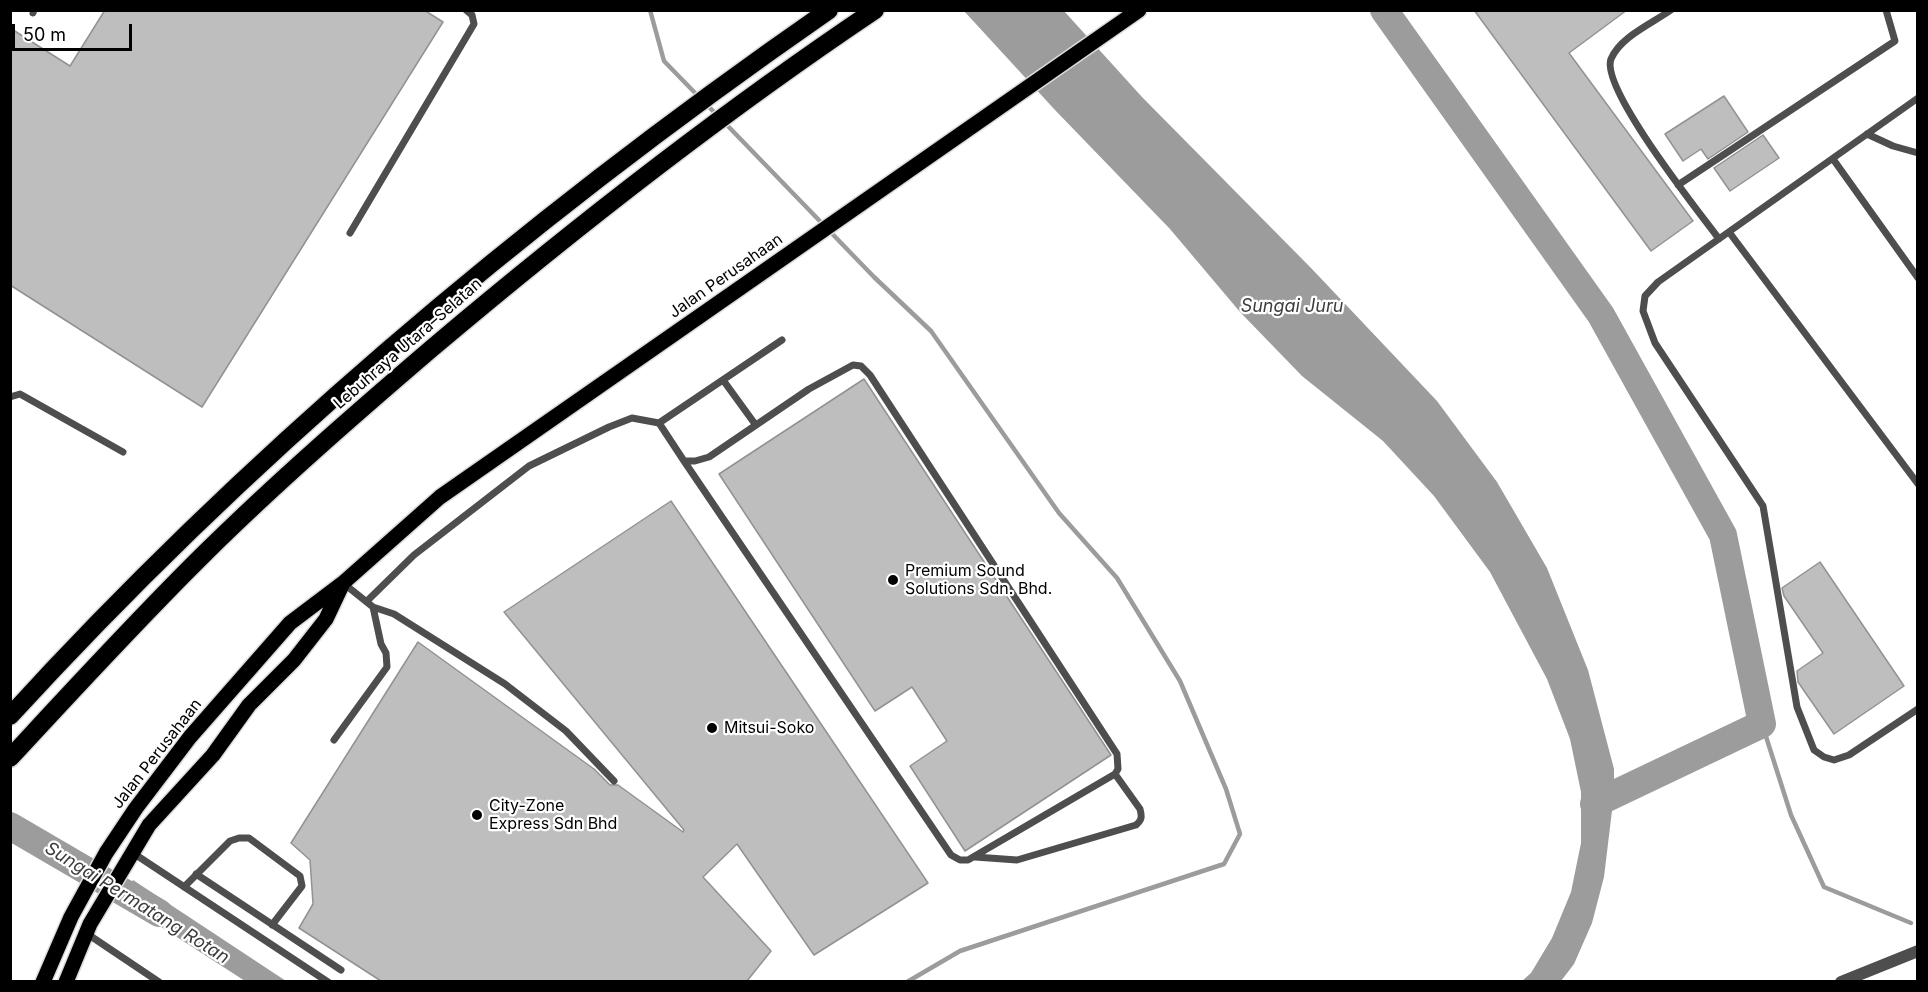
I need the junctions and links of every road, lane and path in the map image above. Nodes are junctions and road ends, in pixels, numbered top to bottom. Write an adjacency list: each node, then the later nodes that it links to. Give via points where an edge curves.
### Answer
1 (466, 10): 13 (lane, via 474,24)
2 (829, 10): 28 (highway, Lebuhraya Utara–Selatan, via 687,111 411,329 206,515)
3 (1138, 10): 24 (main road, Jalan Perusahaan, via 440,497)
4 (1671, 10): 11 (lane, via 1618,46 1610,63 1616,86)
5 (1886, 10): 11 (lane, via 1895,41)
6 (869, 14): 30 (highway, Lebuhraya Utara–Selatan, via 612,201 363,408 205,553)
7 (1917, 98): 8 (lane)
8 (1867, 134): 9 (lane); 10 (lane)
9 (1917, 153)
10 (1833, 159): 12 (lane); 15 (lane)
11 (1677, 184): 14 (lane)
12 (1729, 232): 14 (lane); 23 (lane)
13 (350, 233)
14 (1719, 239): 27 (lane, via 1658,282 1645,296 1643,311 1655,343 1763,506 1797,707 1814,750 1834,760 1849,755)
15 (1917, 278)
16 (782, 340): 17 (lane)
17 (723, 380): 19 (lane); 20 (lane)
18 (10, 397): 21 (lane, via 21,394)
19 (659, 423): 22 (lane); 25 (lane, via 632,418 529,466 414,555)
20 (755, 424): 22 (lane, via 709,457); 31 (lane, via 809,389 853,365 861,366 1117,754 1118,769)
21 (123, 452)
22 (684, 461): 34 (lane, via 951,855 960,860)
23 (1917, 484)
24 (343, 583): 25 (lane); 33 (main road, Jalan Perusahaan, via 314,636 249,705 213,755 149,825); 41 (main road, Jalan Perusahaan, via 290,623 190,737 136,808 71,917)
25 (367, 601): 26 (lane)
26 (373, 607): 29 (lane, via 387,667); 32 (lane, via 394,614 505,684 566,731)
27 (1917, 708)
28 (10, 716)
29 (334, 740)
30 (10, 758)
31 (1114, 774): 34 (lane); 34 (lane, via 1140,809 1141,821 1136,825 1017,860)
32 (614, 781)
33 (132, 853): 36 (lane); 38 (main road, Jalan Perusahaan)
34 (975, 857)
35 (196, 874): 36 (lane); 37 (lane); 37 (lane, via 230,841 249,838 303,881)
36 (184, 887): 44 (lane)
37 (272, 925): 40 (lane)
38 (88, 929): 42 (main road, Jalan Perusahaan); 43 (lane)
39 (1917, 951): 45 (street)
40 (341, 970)
41 (43, 981)
42 (66, 981)
43 (159, 981)
44 (328, 981)
45 (1841, 981)

